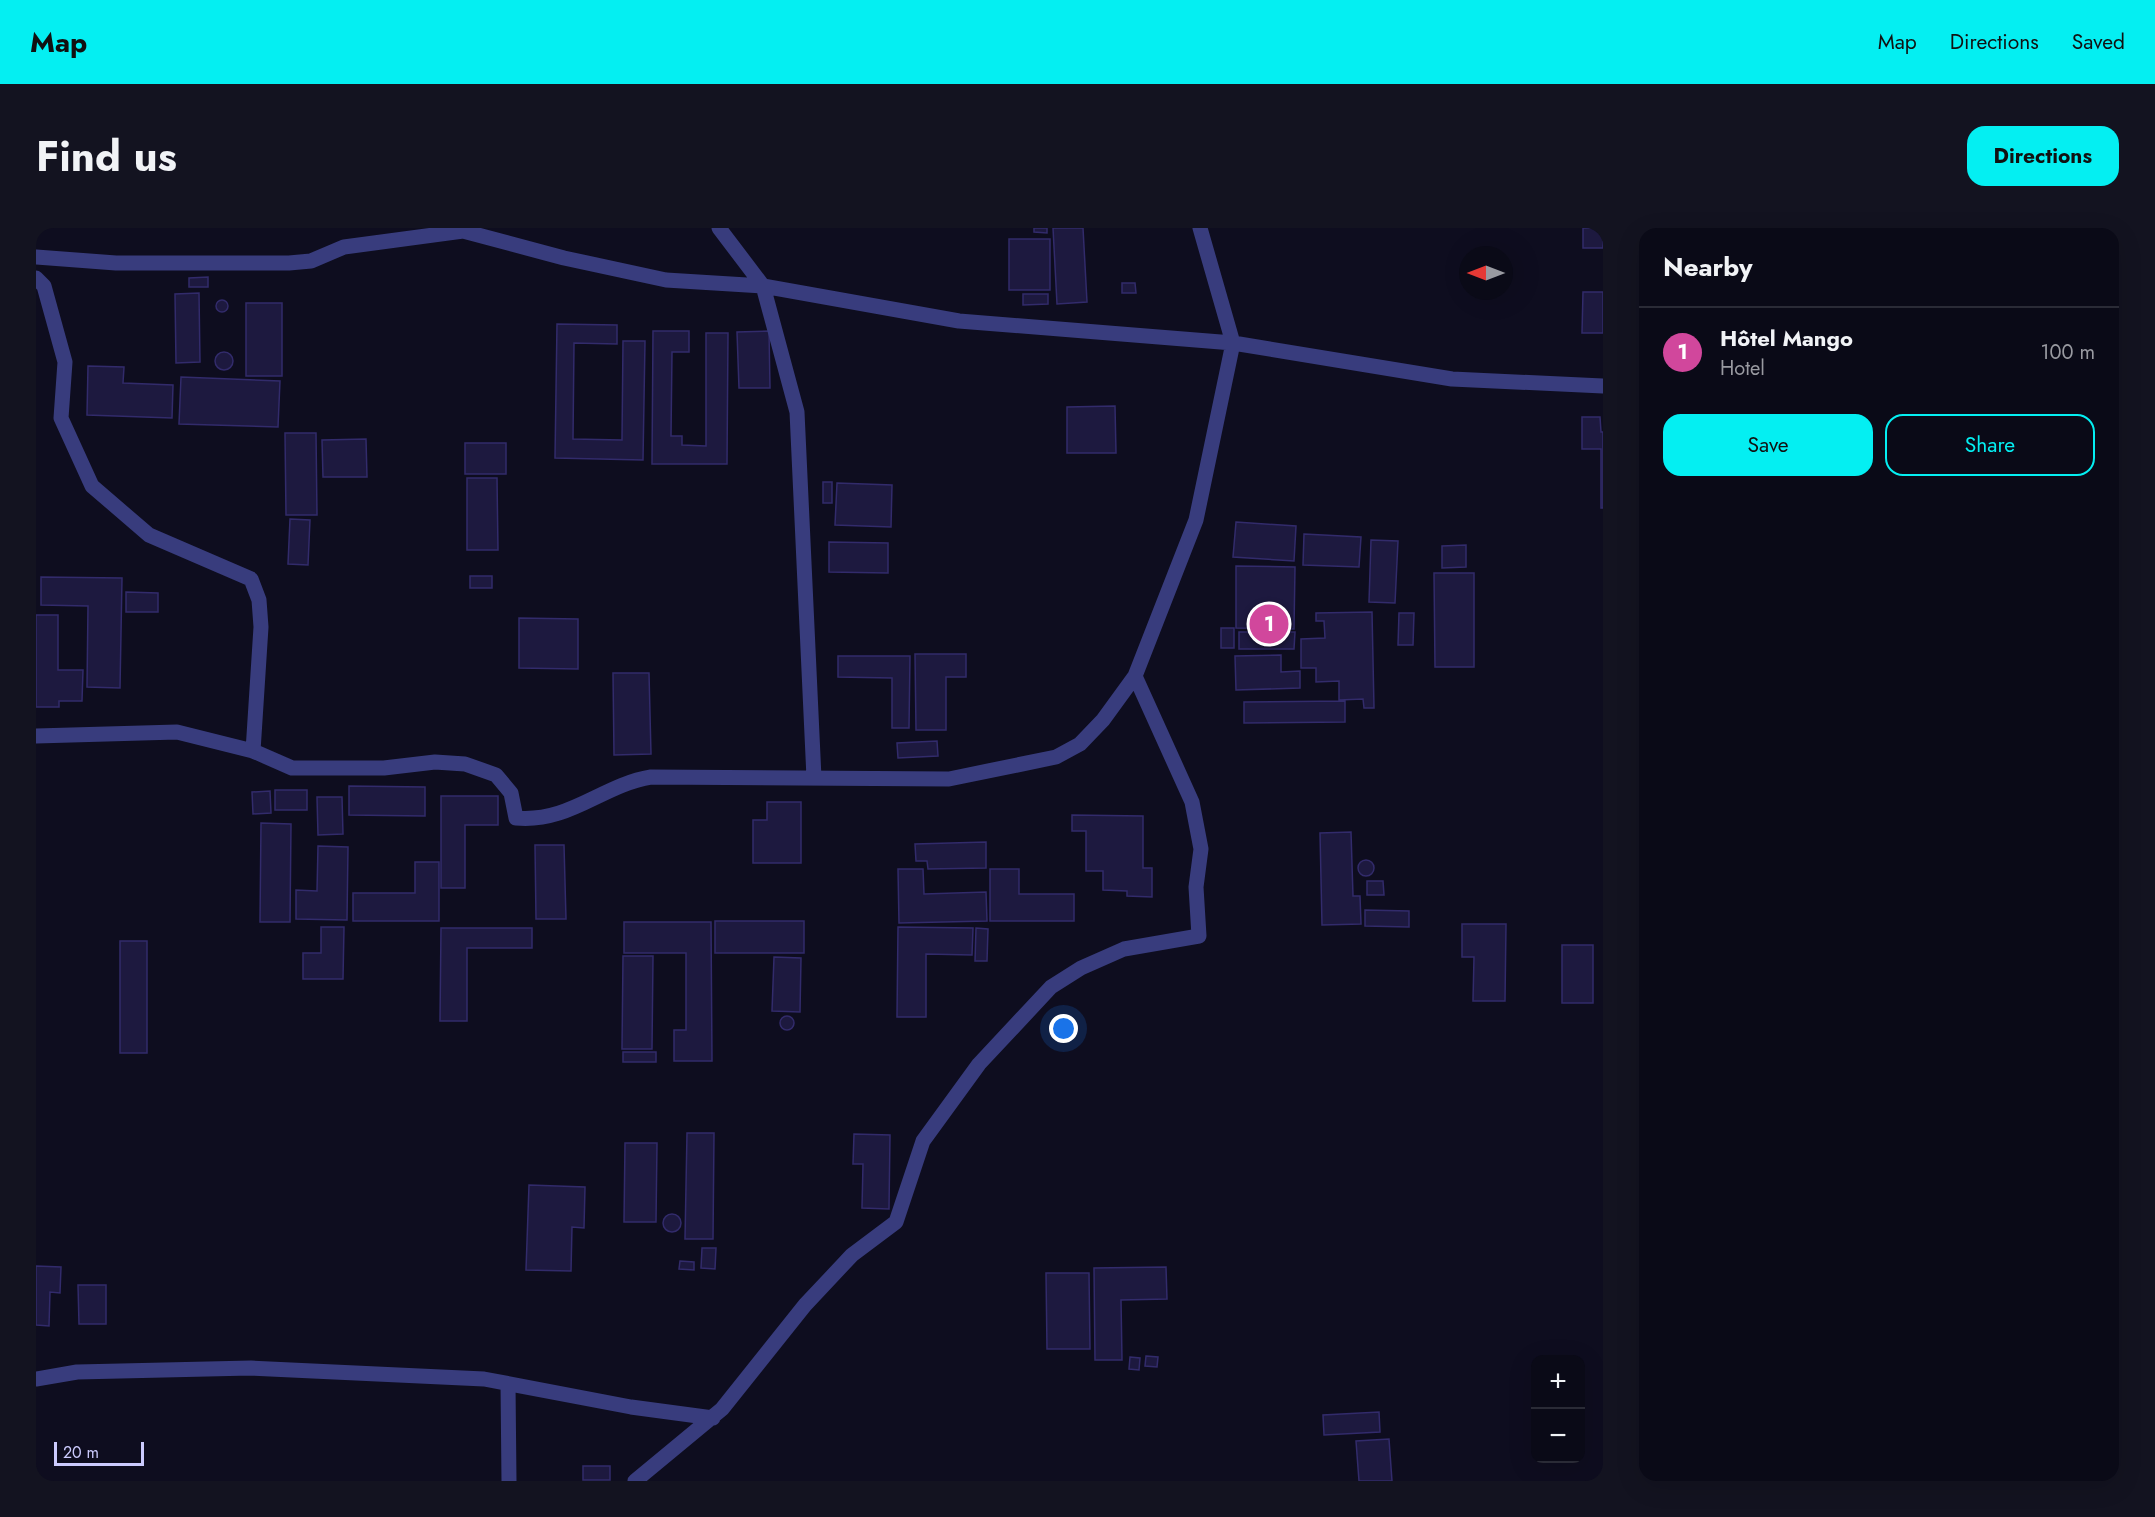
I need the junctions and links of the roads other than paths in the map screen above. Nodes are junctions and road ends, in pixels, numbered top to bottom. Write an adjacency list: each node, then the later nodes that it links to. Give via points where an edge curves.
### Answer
1 (719, 228): 5 (street)
2 (1200, 228): 6 (street)
3 (36, 257): 5 (street, via 116,264 289,264 311,261 344,247 463,231 666,280)
4 (36, 278): 10 (street, via 44,286 65,362 61,418 92,486 149,535 251,579 259,600 261,627)
5 (763, 286): 6 (street, via 959,321); 11 (street, via 797,412)
6 (1233, 343): 7 (street, via 1452,379); 8 (street, via 1196,520)
7 (1603, 386)
8 (1135, 676): 11 (street, via 1080,744 1056,757 949,779); 14 (street, via 1192,802 1201,849 1196,887 1199,936 1124,949 1081,968 1051,987 979,1064 923,1141 896,1222 852,1255 805,1305)
9 (36, 736): 10 (street, via 177,732)
10 (253, 751): 11 (street, via 292,768 465,764 495,775 511,793 516,818 537,820 579,808 631,780)
11 (814, 778)
12 (36, 1379): 13 (street, via 77,1372 250,1368 484,1379)
13 (508, 1384): 14 (street); 15 (street)
14 (713, 1418): 16 (street)
15 (509, 1481)
16 (635, 1481)

